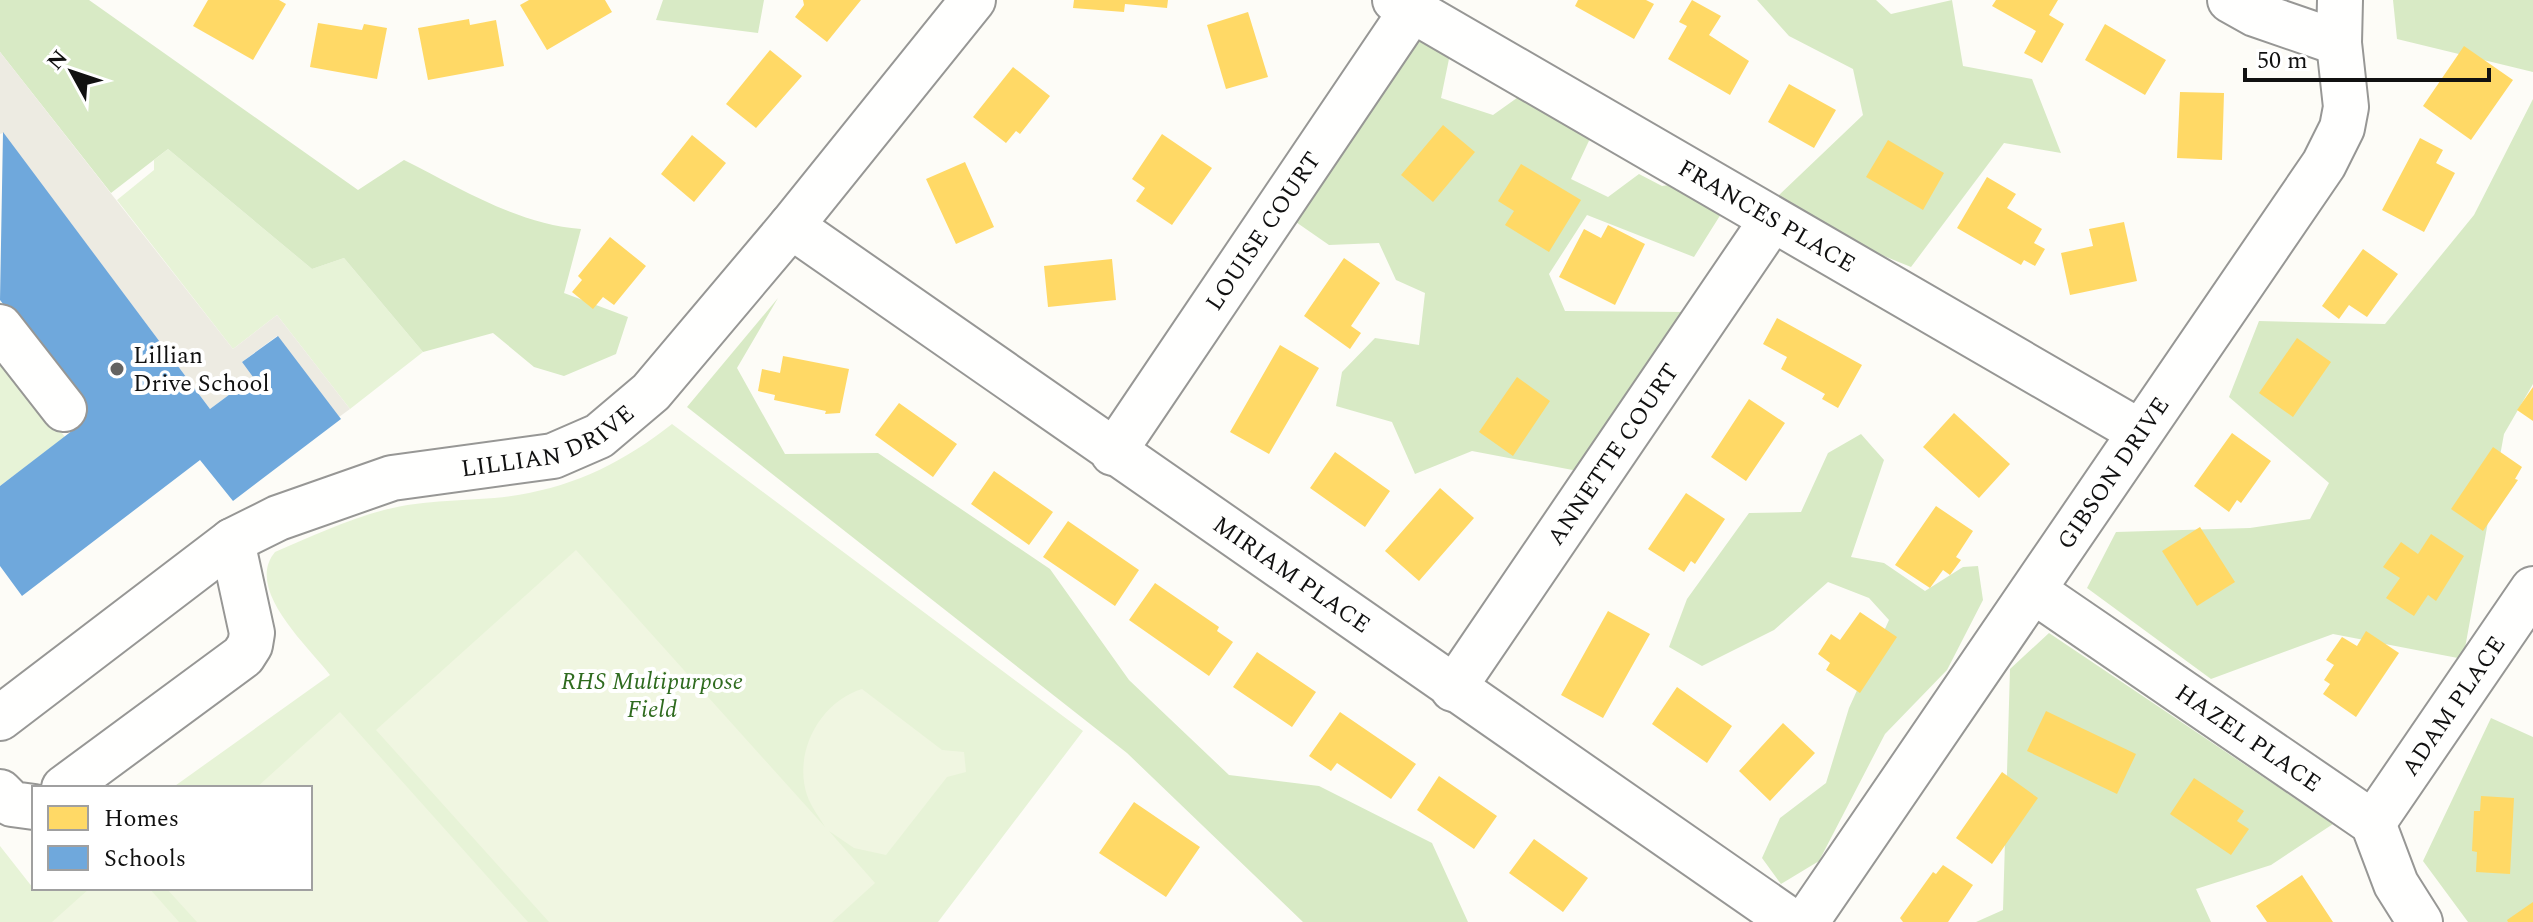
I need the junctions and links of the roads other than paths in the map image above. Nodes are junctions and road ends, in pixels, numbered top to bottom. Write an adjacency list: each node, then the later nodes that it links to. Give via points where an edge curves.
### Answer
1 (973, 0): 7 (street, LILLIAN DRIVE)
2 (2230, 0): 5 (street)
3 (2340, 0): 5 (street, GIBSON DRIVE)
4 (1403, 5): 6 (street, FRANCES PLACE); 11 (street, LOUISE COURT)
5 (2339, 43): 10 (street, GIBSON DRIVE, via 2346,107 2324,164)
6 (1772, 220): 10 (street, FRANCES PLACE); 15 (street, ANNETTE COURT)
7 (791, 226): 11 (street, MIRIAM PLACE); 12 (street, LILLIAN DRIVE, via 651,392 599,436 531,462 392,478 278,518)
8 (0, 327): 9 (street)
9 (64, 409)
10 (2140, 432): 14 (street, GIBSON DRIVE)
11 (1113, 453): 15 (street, MIRIAM PLACE)
12 (232, 541): 16 (street, LILLIAN DRIVE); 17 (street, via 252,633 243,656)
13 (2533, 589): 18 (street, ADAM PLACE)
14 (2034, 591): 18 (street, HAZEL PLACE); 20 (street, GIBSON DRIVE)
15 (1453, 689): 19 (street, MIRIAM PLACE)
16 (0, 718)
17 (67, 786)
18 (2373, 823): 21 (street, via 2396,884)
19 (1792, 922)
20 (1806, 922)
21 (2420, 922)

